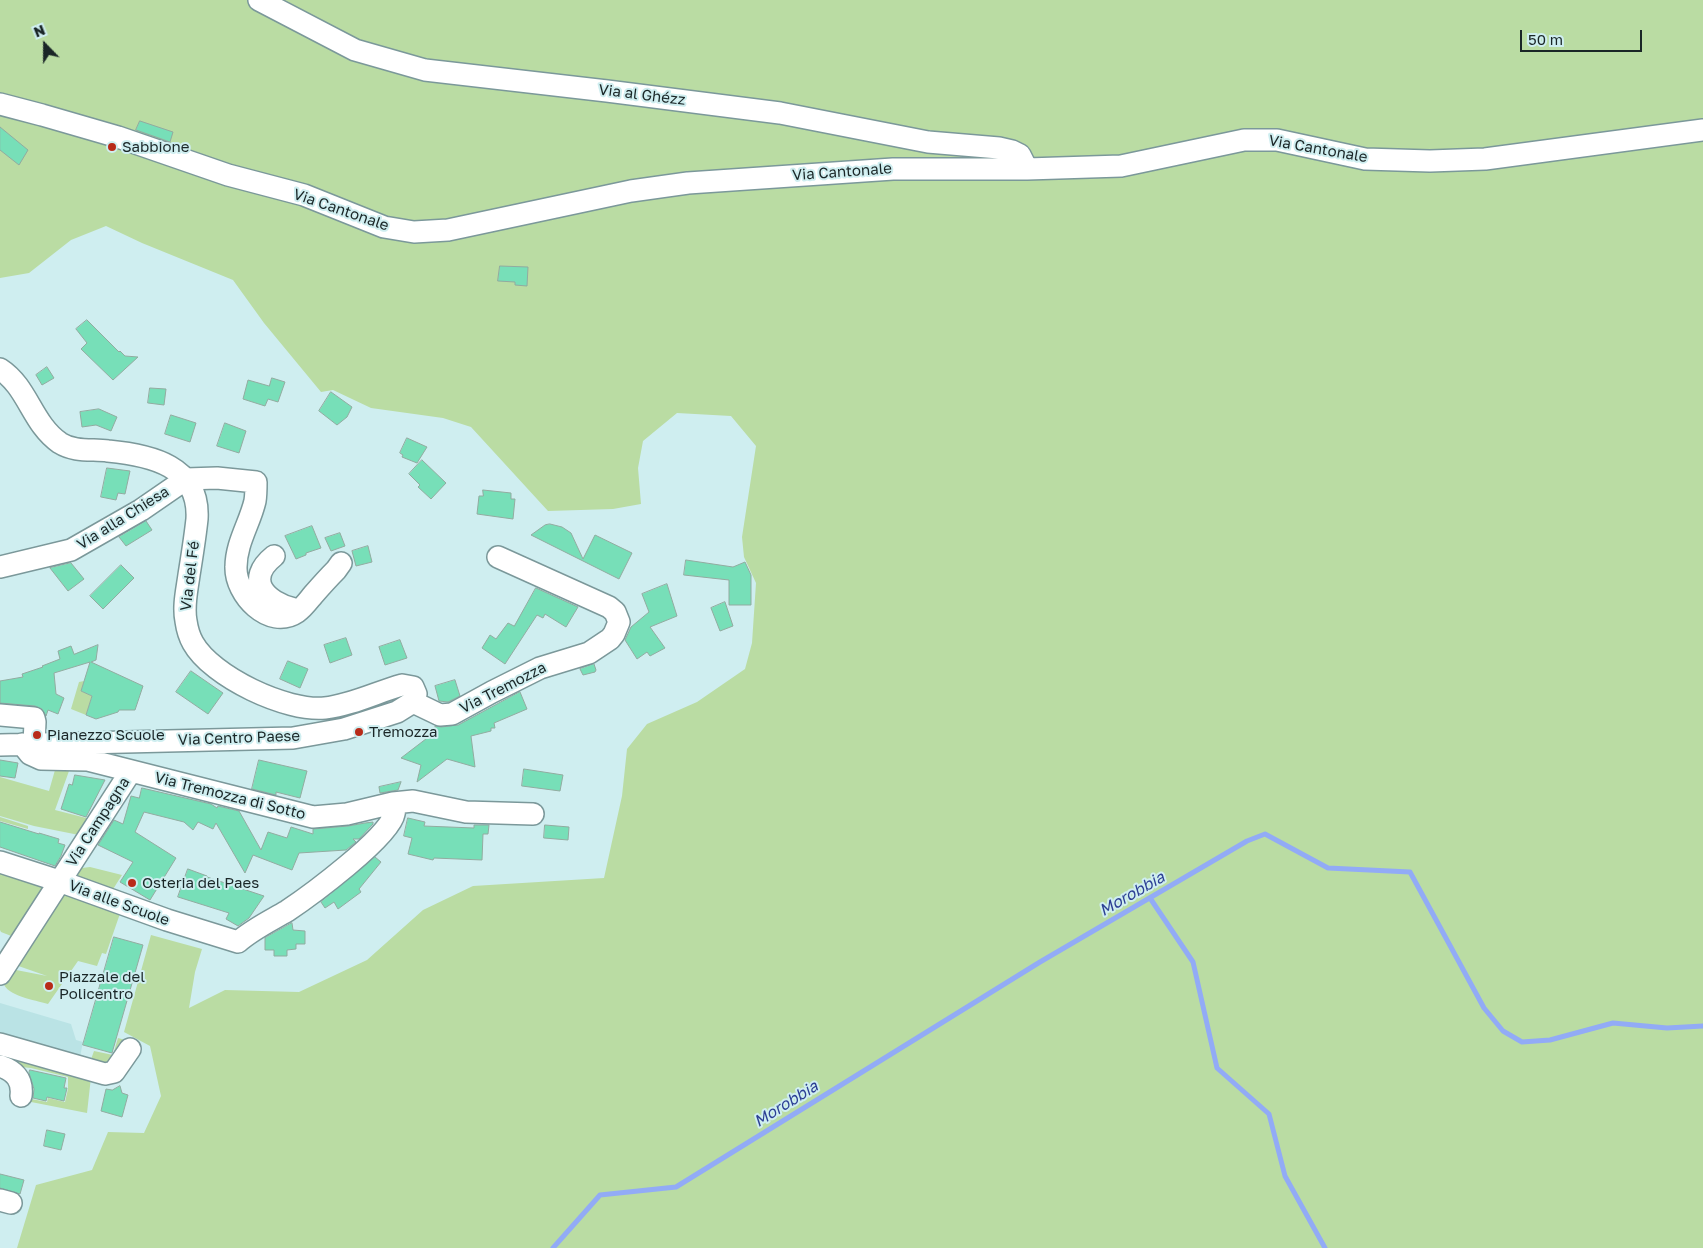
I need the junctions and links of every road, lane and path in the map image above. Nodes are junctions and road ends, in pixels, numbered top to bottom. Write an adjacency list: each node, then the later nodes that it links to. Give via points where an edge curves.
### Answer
1 (259, 0): 4 (street, Via al Ghézz, via 355,50 425,70 780,113 928,142 999,148 1020,155)
2 (0, 104): 4 (street, Via Cantonale, via 304,196 371,223 414,232 448,230 631,191 688,183 893,169)
3 (1703, 130): 4 (street, Via Cantonale, via 1485,159 1365,159 1263,139 1229,142 1121,166)
4 (1027, 169)
5 (0, 369): 6 (street, via 13,379 44,428 59,442 74,449 153,459 177,470)
6 (186, 479): 10 (street, Via alla Chiesa, via 141,510 71,550); 11 (street, via 256,482 255,501 237,556 237,579 249,602 259,609 279,617); 12 (street, Via del Fé, via 198,510 186,594 186,620 192,643 208,661 251,689 302,707 337,706 402,685 416,691)
7 (274, 556): 11 (street, via 260,574 264,593 278,604)
8 (498, 556): 12 (street, Via Tremozza, via 609,608 619,622 614,634 589,653 540,668 452,714 440,715)
9 (341, 563): 11 (street)
10 (0, 567)
11 (299, 610)
12 (412, 702): 14 (street, Via Centro Paese, via 397,712 352,727 293,738)
13 (0, 715): 14 (street, via 34,718)
14 (28, 744): 15 (street, Via Centro Paese); 16 (street, Via Tremozza di Sotto, via 30,754 41,759 88,760)
15 (0, 745)
16 (131, 771): 17 (street, Via Tremozza di Sotto, via 313,816 347,814); 20 (street, Via Campagna)
17 (393, 803): 18 (street, Via Tremozza di Sotto, via 413,801 466,812); 20 (street, Via alle Scuole, via 394,815 366,850 288,910 238,942)
18 (533, 814)
19 (0, 862): 20 (street, Via alle Scuole)
20 (59, 881): 21 (street, Via Campagna)
21 (2, 966)
22 (0, 1044): 23 (street, via 105,1074 114,1072)
23 (130, 1049)
24 (0, 1066): 25 (street, via 19,1078)
25 (21, 1096)

